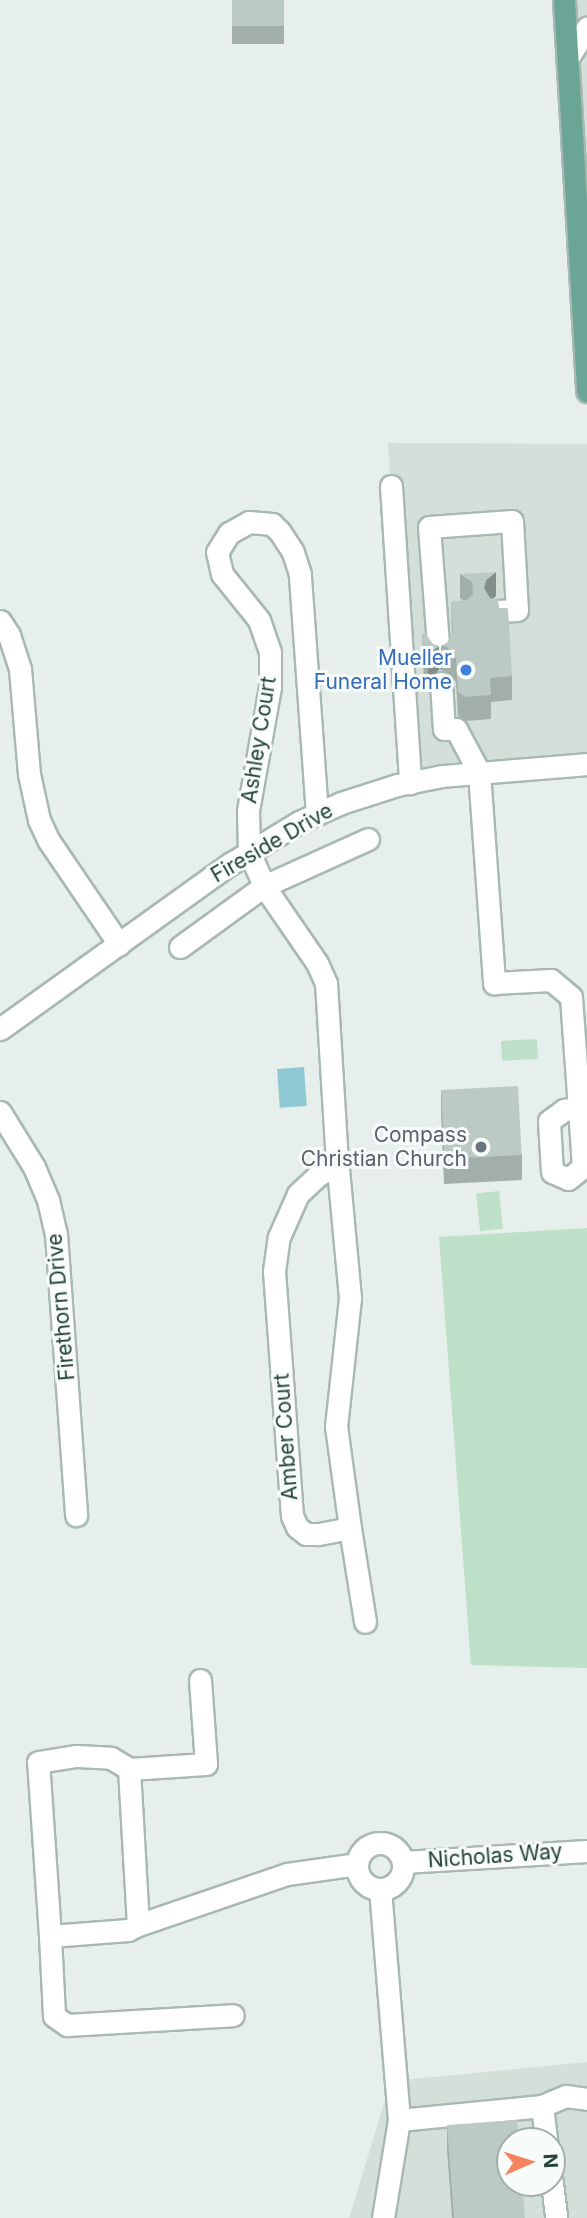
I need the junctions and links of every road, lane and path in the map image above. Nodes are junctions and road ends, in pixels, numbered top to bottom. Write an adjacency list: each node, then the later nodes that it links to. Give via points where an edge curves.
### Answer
1 (564, 0): 3 (main road)
2 (587, 28): 3 (street)
3 (568, 58): 4 (main road)
4 (587, 391)
5 (391, 486): 14 (street)
6 (497, 611): 8 (street, via 517,610 512,520 429,527)
7 (461, 613): 8 (street)
8 (435, 614): 10 (street)
9 (0, 621): 19 (street, via 20,668 29,774 39,820)
10 (439, 657)
11 (441, 683): 13 (street, via 444,729 456,729)
12 (587, 764): 13 (street, Fireside Drive)
13 (479, 772): 14 (street, Fireside Drive); 22 (street, via 494,984 551,980 571,997)
14 (410, 782): 15 (street, Fireside Drive)
15 (317, 814): 17 (street, Fireside Drive); 17 (street, Ashley Court, via 300,574 281,532 272,524 249,522 229,533 217,552 222,574 259,620 270,652 270,687 248,811)
16 (368, 839): 18 (street)
17 (249, 852): 18 (street); 19 (street, Fireside Drive)
18 (264, 886): 20 (street); 24 (street, via 327,983)
19 (119, 944): 21 (street, Fireside Drive)
20 (180, 947)
21 (0, 1029)
22 (579, 1108)
23 (0, 1112): 25 (street, Firethorn Drive, via 34,1167 56,1234)
24 (338, 1170): 26 (street, via 350,1298 336,1426); 26 (street, Amber Court, via 331,1168 317,1176 298,1194 279,1237 274,1271 292,1516 306,1534)
25 (76, 1515)
26 (350, 1528): 27 (street)
27 (365, 1622)
28 (200, 1680): 29 (street, via 206,1764)
29 (129, 1769): 34 (street); 35 (street, via 111,1759 77,1756 38,1762)
30 (587, 1851): 31 (street, Nicholas Way)
31 (403, 1862): 32 (street, via 390,1845 375,1843 363,1850); 33 (street, via 395,1884)
32 (357, 1864): 33 (street, via 366,1884); 34 (street, via 287,1874)
33 (380, 1889): 39 (street)
34 (138, 1925): 35 (street, via 128,1930)
35 (50, 1936): 36 (street, via 54,2016 67,2025)
36 (233, 2015)
37 (587, 2099): 38 (street, via 566,2096)
38 (542, 2105): 39 (street); 40 (street)
39 (399, 2120): 42 (street)
40 (544, 2127)
41 (554, 2197): 43 (street)
42 (383, 2218)
43 (556, 2218)

